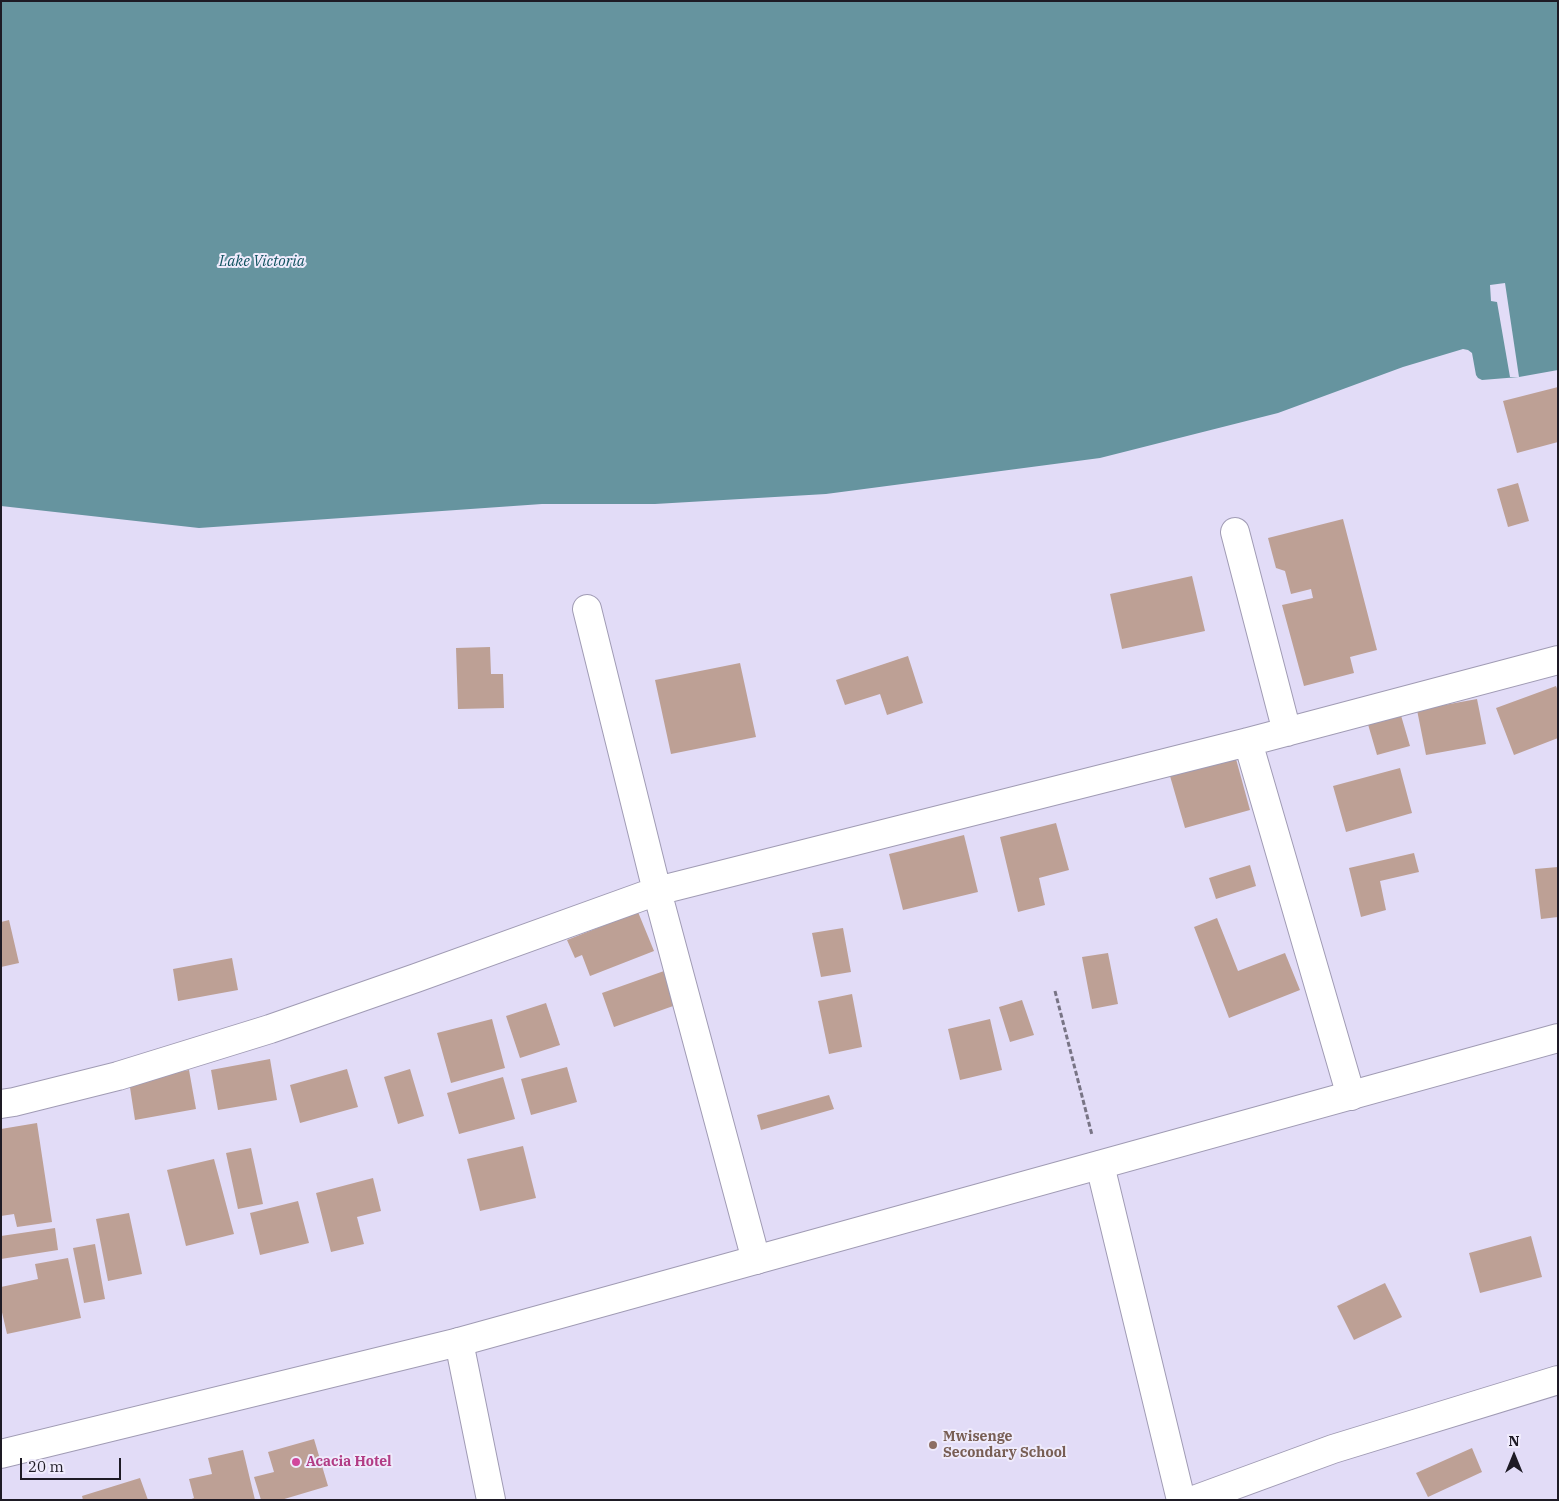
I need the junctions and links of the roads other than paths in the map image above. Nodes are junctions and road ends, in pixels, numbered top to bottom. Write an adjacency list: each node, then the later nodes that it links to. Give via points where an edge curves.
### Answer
1 (1236, 532): 4 (street)
2 (587, 609): 6 (street)
3 (1558, 660): 4 (street)
4 (1287, 732): 5 (street)
5 (1248, 742): 6 (street); 8 (street)
6 (657, 891): 9 (street, via 270,1029 118,1076); 11 (street)
7 (1558, 1038): 8 (street)
8 (1351, 1096): 10 (street)
9 (1, 1104)
10 (1100, 1165): 11 (street); 16 (street)
11 (756, 1260): 12 (street)
12 (459, 1342): 14 (street); 15 (street)
13 (1558, 1380): 17 (street, via 1333,1449)
14 (1, 1454)
15 (491, 1500)
16 (1181, 1500)
17 (1194, 1500)

